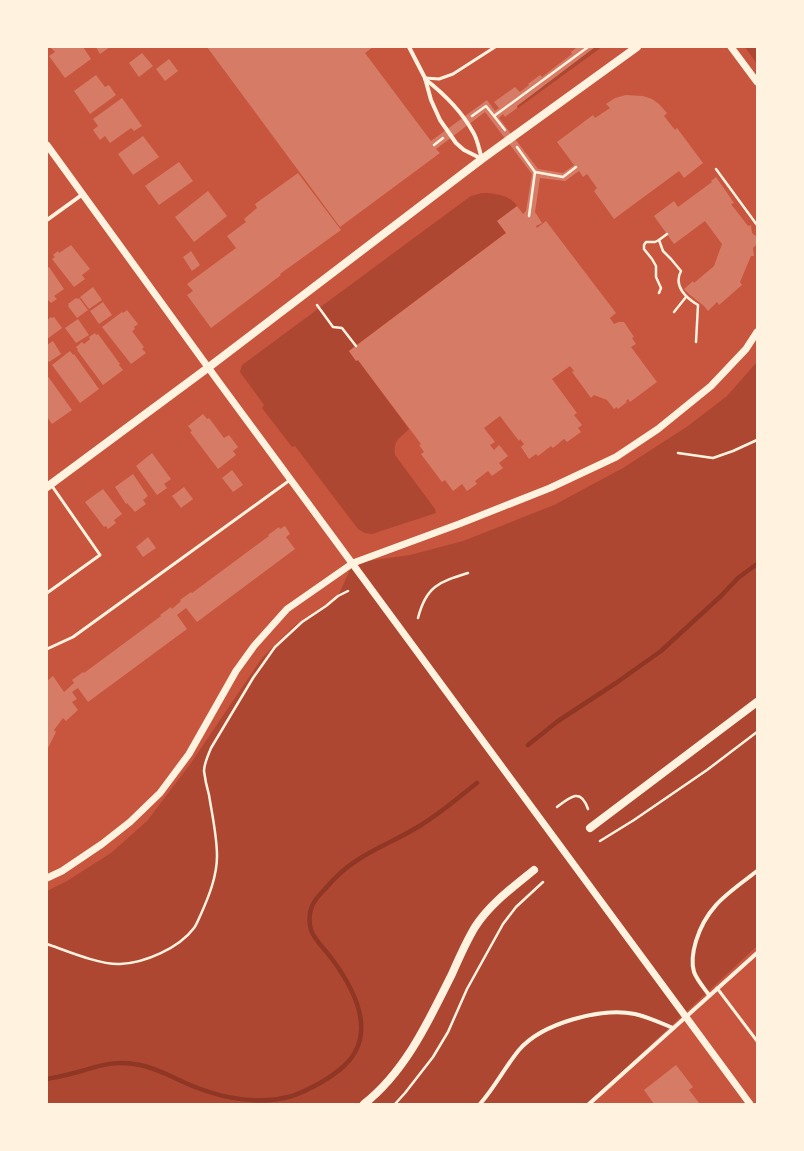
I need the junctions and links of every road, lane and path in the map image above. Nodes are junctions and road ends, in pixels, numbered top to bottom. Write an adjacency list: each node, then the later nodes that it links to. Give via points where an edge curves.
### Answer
1 (409, 47): 6 (street)
2 (495, 47): 6 (lane, via 453,74 439,79)
3 (588, 47): 8 (path)
4 (637, 47): 15 (main road)
5 (731, 47): 7 (street)
6 (425, 78): 15 (street, via 455,107 473,132); 15 (street, via 440,120 456,143)
7 (757, 82)
8 (494, 116): 9 (path, via 486,106); 10 (path)
9 (469, 119)
10 (508, 135)
11 (445, 136): 13 (path)
12 (47, 145): 19 (street)
13 (434, 145)
14 (517, 147): 18 (path)
15 (482, 159): 32 (main road)
16 (576, 167): 18 (path, via 563,177)
17 (716, 169): 22 (path)
18 (535, 172): 20 (path)
19 (82, 194): 21 (street); 32 (street)
20 (529, 216)
21 (47, 220)
22 (757, 226)
23 (667, 234): 24 (path)
24 (659, 240): 25 (path, via 646,242 644,246 656,266 656,277 661,288); 26 (path, via 663,252 681,271 678,280)
25 (659, 293)
26 (686, 297): 28 (path); 30 (path, via 698,305)
27 (317, 305): 31 (path, via 334,327 342,328)
28 (674, 312)
29 (757, 332): 37 (street, via 735,362 711,386 658,429 616,457 550,488)
30 (696, 342)
31 (356, 346)
32 (209, 367): 35 (street); 36 (main road)
33 (757, 440): 34 (path, via 713,458)
34 (678, 453)
35 (292, 479): 37 (street); 42 (lane, via 73,637)
36 (49, 486): 40 (lane, via 100,555)
37 (353, 563): 51 (street, via 287,609 254,646 236,671 189,754 160,793 102,844); 57 (street)
38 (468, 573): 41 (path, via 432,588 425,598)
39 (348, 591): 53 (path, via 302,622 275,647 210,748 204,771 213,816 217,856 208,898 195,927 184,939 156,956 140,962 119,964 98,961)
40 (47, 593)
41 (418, 618)
42 (47, 650)
43 (757, 702): 47 (main road)
44 (757, 732): 48 (path, via 707,770)
45 (557, 807): 46 (path, via 569,798 577,796 582,798)
46 (588, 809)
47 (590, 828)
48 (600, 841)
49 (534, 870): 60 (main road, via 507,892 476,927 464,946 421,1035 391,1078)
50 (757, 871): 56 (street, via 719,901 709,912 696,938 692,963 694,973)
51 (47, 878)
52 (543, 882): 61 (path, via 516,906 503,924 467,989 448,1032 433,1057)
53 (47, 944)
54 (757, 953): 55 (street)
55 (717, 988): 56 (street); 59 (lane)
56 (709, 995): 57 (street)
57 (686, 1016): 58 (street); 64 (street)
58 (673, 1028): 62 (street, via 635,1014 621,1013 585,1016 554,1025 540,1032 520,1049); 63 (street)
59 (757, 1041)
60 (364, 1104)
61 (395, 1104)
62 (480, 1104)
63 (589, 1104)
64 (750, 1104)

